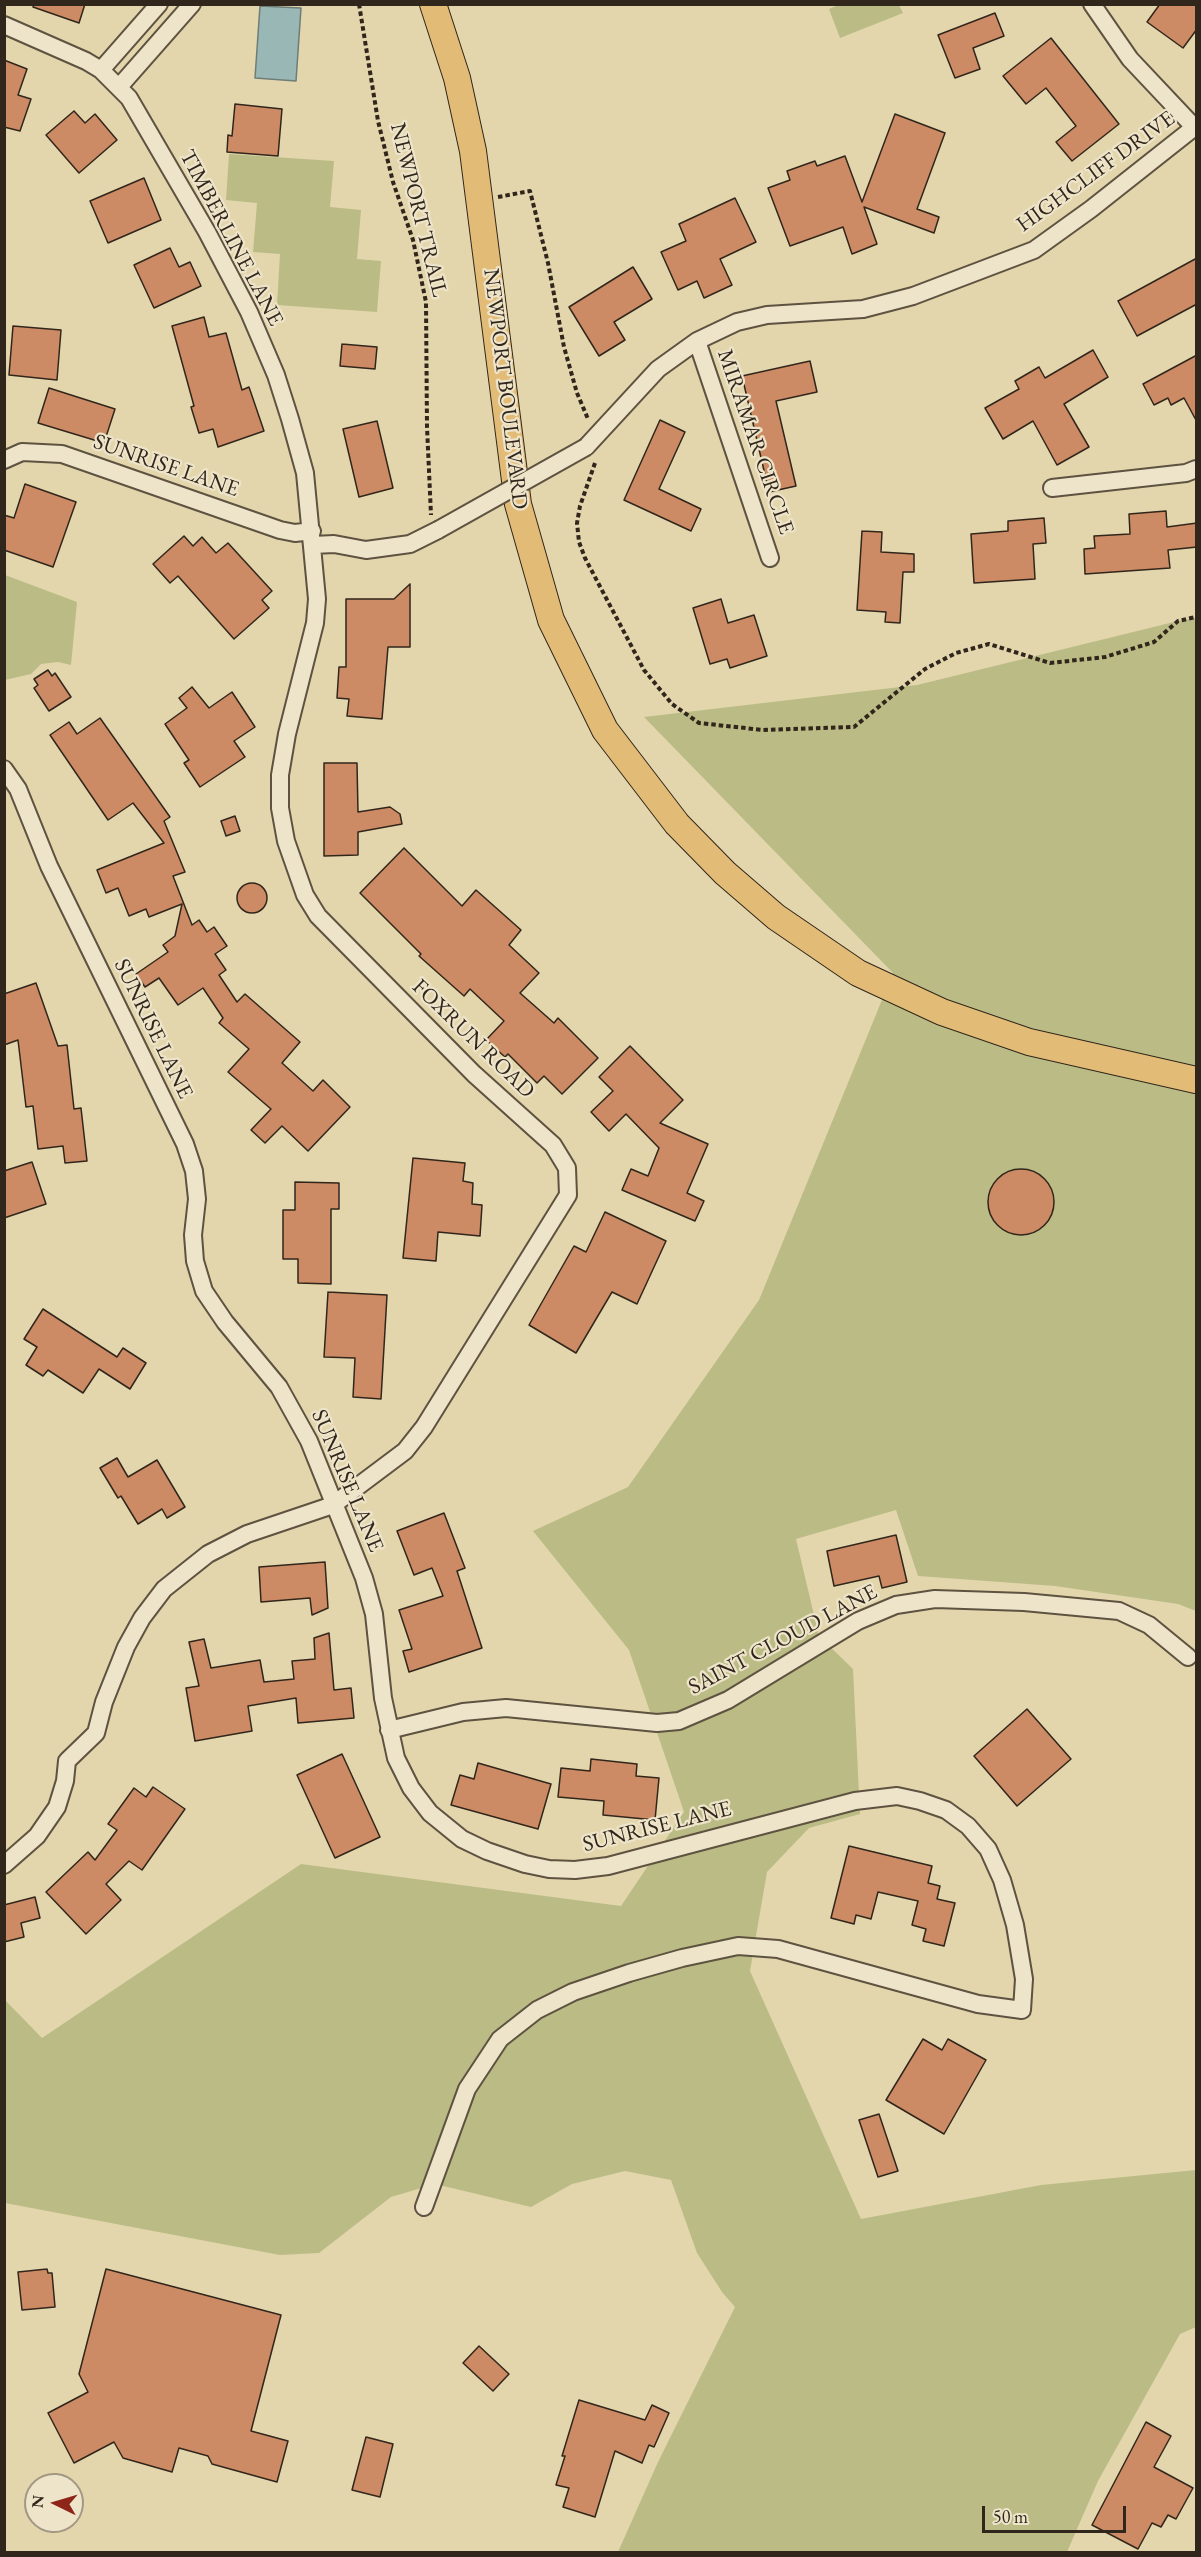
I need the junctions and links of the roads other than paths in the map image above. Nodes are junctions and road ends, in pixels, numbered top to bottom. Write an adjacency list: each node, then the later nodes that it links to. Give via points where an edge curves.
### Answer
1 (159, 4): 6 (street)
2 (192, 4): 7 (street)
3 (433, 4): 16 (main road, NEWPORT BOULEVARD, via 457,78 473,151 518,504 552,620 605,730 677,824 725,873 776,918 858,973 942,1012 1029,1042)
4 (1092, 4): 8 (street, via 1130,59)
5 (4, 25): 6 (street, TIMBERLINE LANE)
6 (101, 70): 7 (street, TIMBERLINE LANE)
7 (119, 87): 13 (street, TIMBERLINE LANE, via 207,232 249,312 291,419 305,473)
8 (1196, 127): 9 (street, HIGHCLIFF DRIVE, via 1034,250 873,307 767,315 737,322)
9 (697, 341): 13 (street, HIGHCLIFF DRIVE, bridge, via 658,369 591,442 410,544 366,550); 14 (street, MIRAMAR CIRCLE)
10 (4, 460): 13 (street, SUNRISE LANE, via 22,452 62,454)
11 (1197, 469): 12 (street)
12 (1052, 488)
13 (313, 538): 17 (street, FOXRUN ROAD, via 315,622 280,776 280,808 295,872 318,916 474,1074 553,1145 567,1168 568,1196 424,1427 405,1451)
14 (770, 558)
15 (4, 769): 17 (street, SUNRISE LANE, via 18,789 50,866 185,1144 195,1171 193,1235 204,1292 279,1387 309,1441)
16 (1197, 1080)
17 (333, 1505): 19 (street, SUNRISE LANE, via 364,1578 374,1614); 20 (street, FOXRUN ROAD, via 247,1534 208,1554 164,1589 126,1647 96,1733 67,1761 57,1807 38,1836)
18 (1188, 1657): 19 (street, SAINT CLOUD LANE, via 1149,1625 1119,1611 935,1599 896,1605 858,1621 728,1701 679,1720 657,1723 506,1708 463,1712)
19 (389, 1730): 21 (street, SUNRISE LANE, via 396,1758 411,1788 445,1827 487,1851 549,1869 608,1866 875,1797 897,1796 945,1810 968,1826 988,1849 1015,1925 1024,1979 1022,2010 978,2004 778,1949 738,1946 672,1961 573,1992 537,2010 500,2038 467,2089)
20 (4, 1865)
21 (424, 2207)

